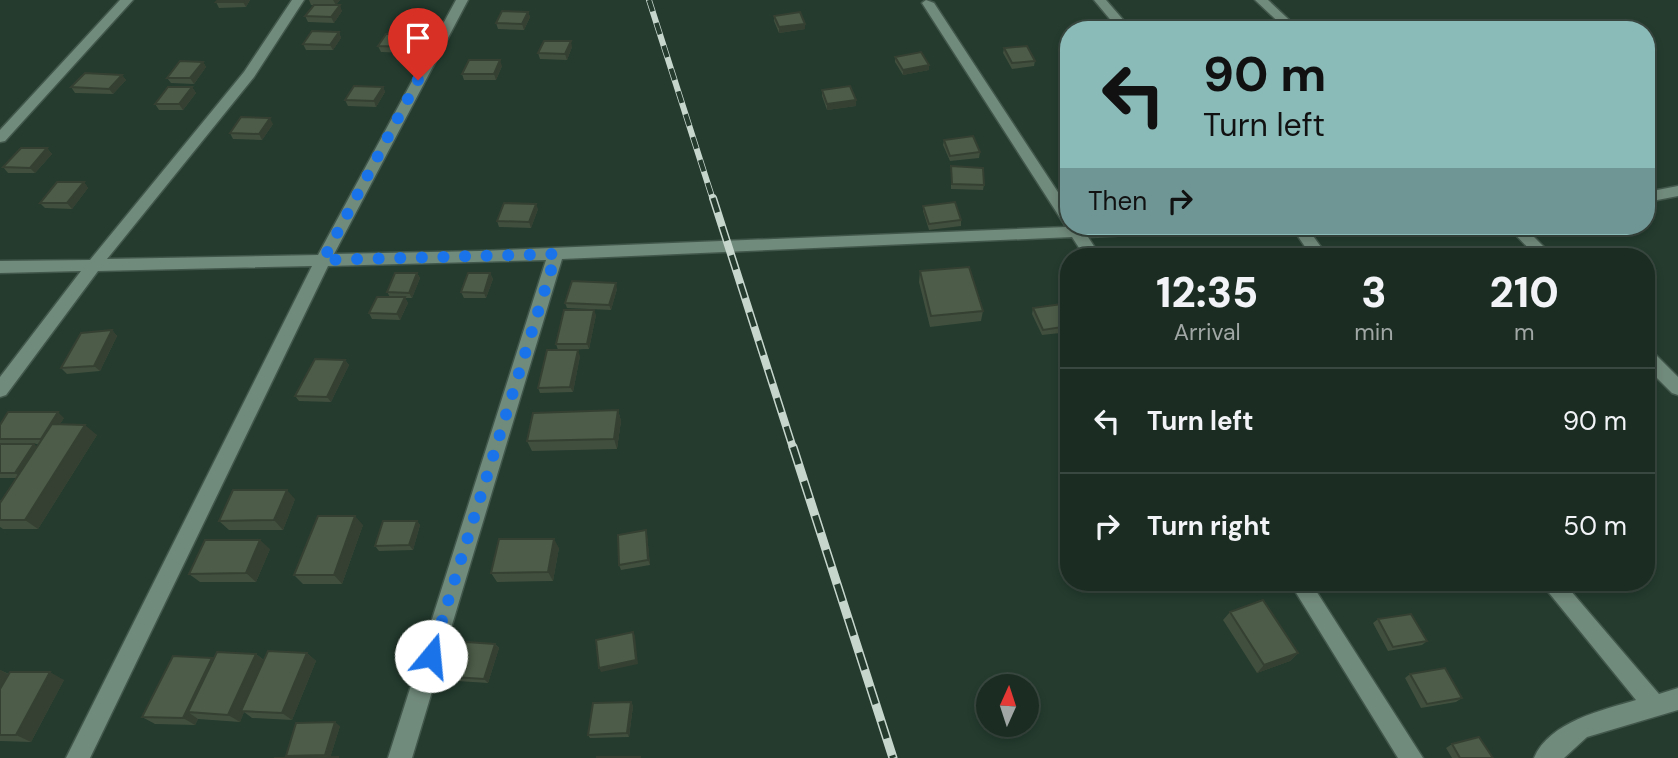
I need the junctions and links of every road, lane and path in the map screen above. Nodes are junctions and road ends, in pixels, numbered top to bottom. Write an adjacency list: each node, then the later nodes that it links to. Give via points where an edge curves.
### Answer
1 (127, 0): 9 (street)
2 (298, 0): 18 (street, via 250,74)
3 (462, 0): 17 (street)
4 (1100, 0): 7 (street)
5 (1261, 0): 8 (street)
6 (928, 3): 12 (street)
7 (1118, 21)
8 (1284, 21)
9 (0, 138)
10 (1678, 191): 11 (street)
11 (1655, 195)
12 (1060, 206)
13 (1060, 227): 16 (street)
14 (1523, 235): 15 (street)
15 (1537, 248)
16 (556, 254): 17 (street); 28 (street)
17 (323, 260): 18 (street); 27 (street)
18 (94, 265): 19 (street); 22 (street)
19 (0, 267)
20 (1655, 365): 21 (street)
21 (1678, 388)
22 (0, 390)
23 (1305, 591): 29 (street)
24 (1559, 591): 26 (street)
25 (1678, 699): 26 (street)
26 (1655, 706): 30 (street, via 1581,728)
27 (78, 758)
28 (400, 758)
29 (1411, 758)
30 (1545, 758)

